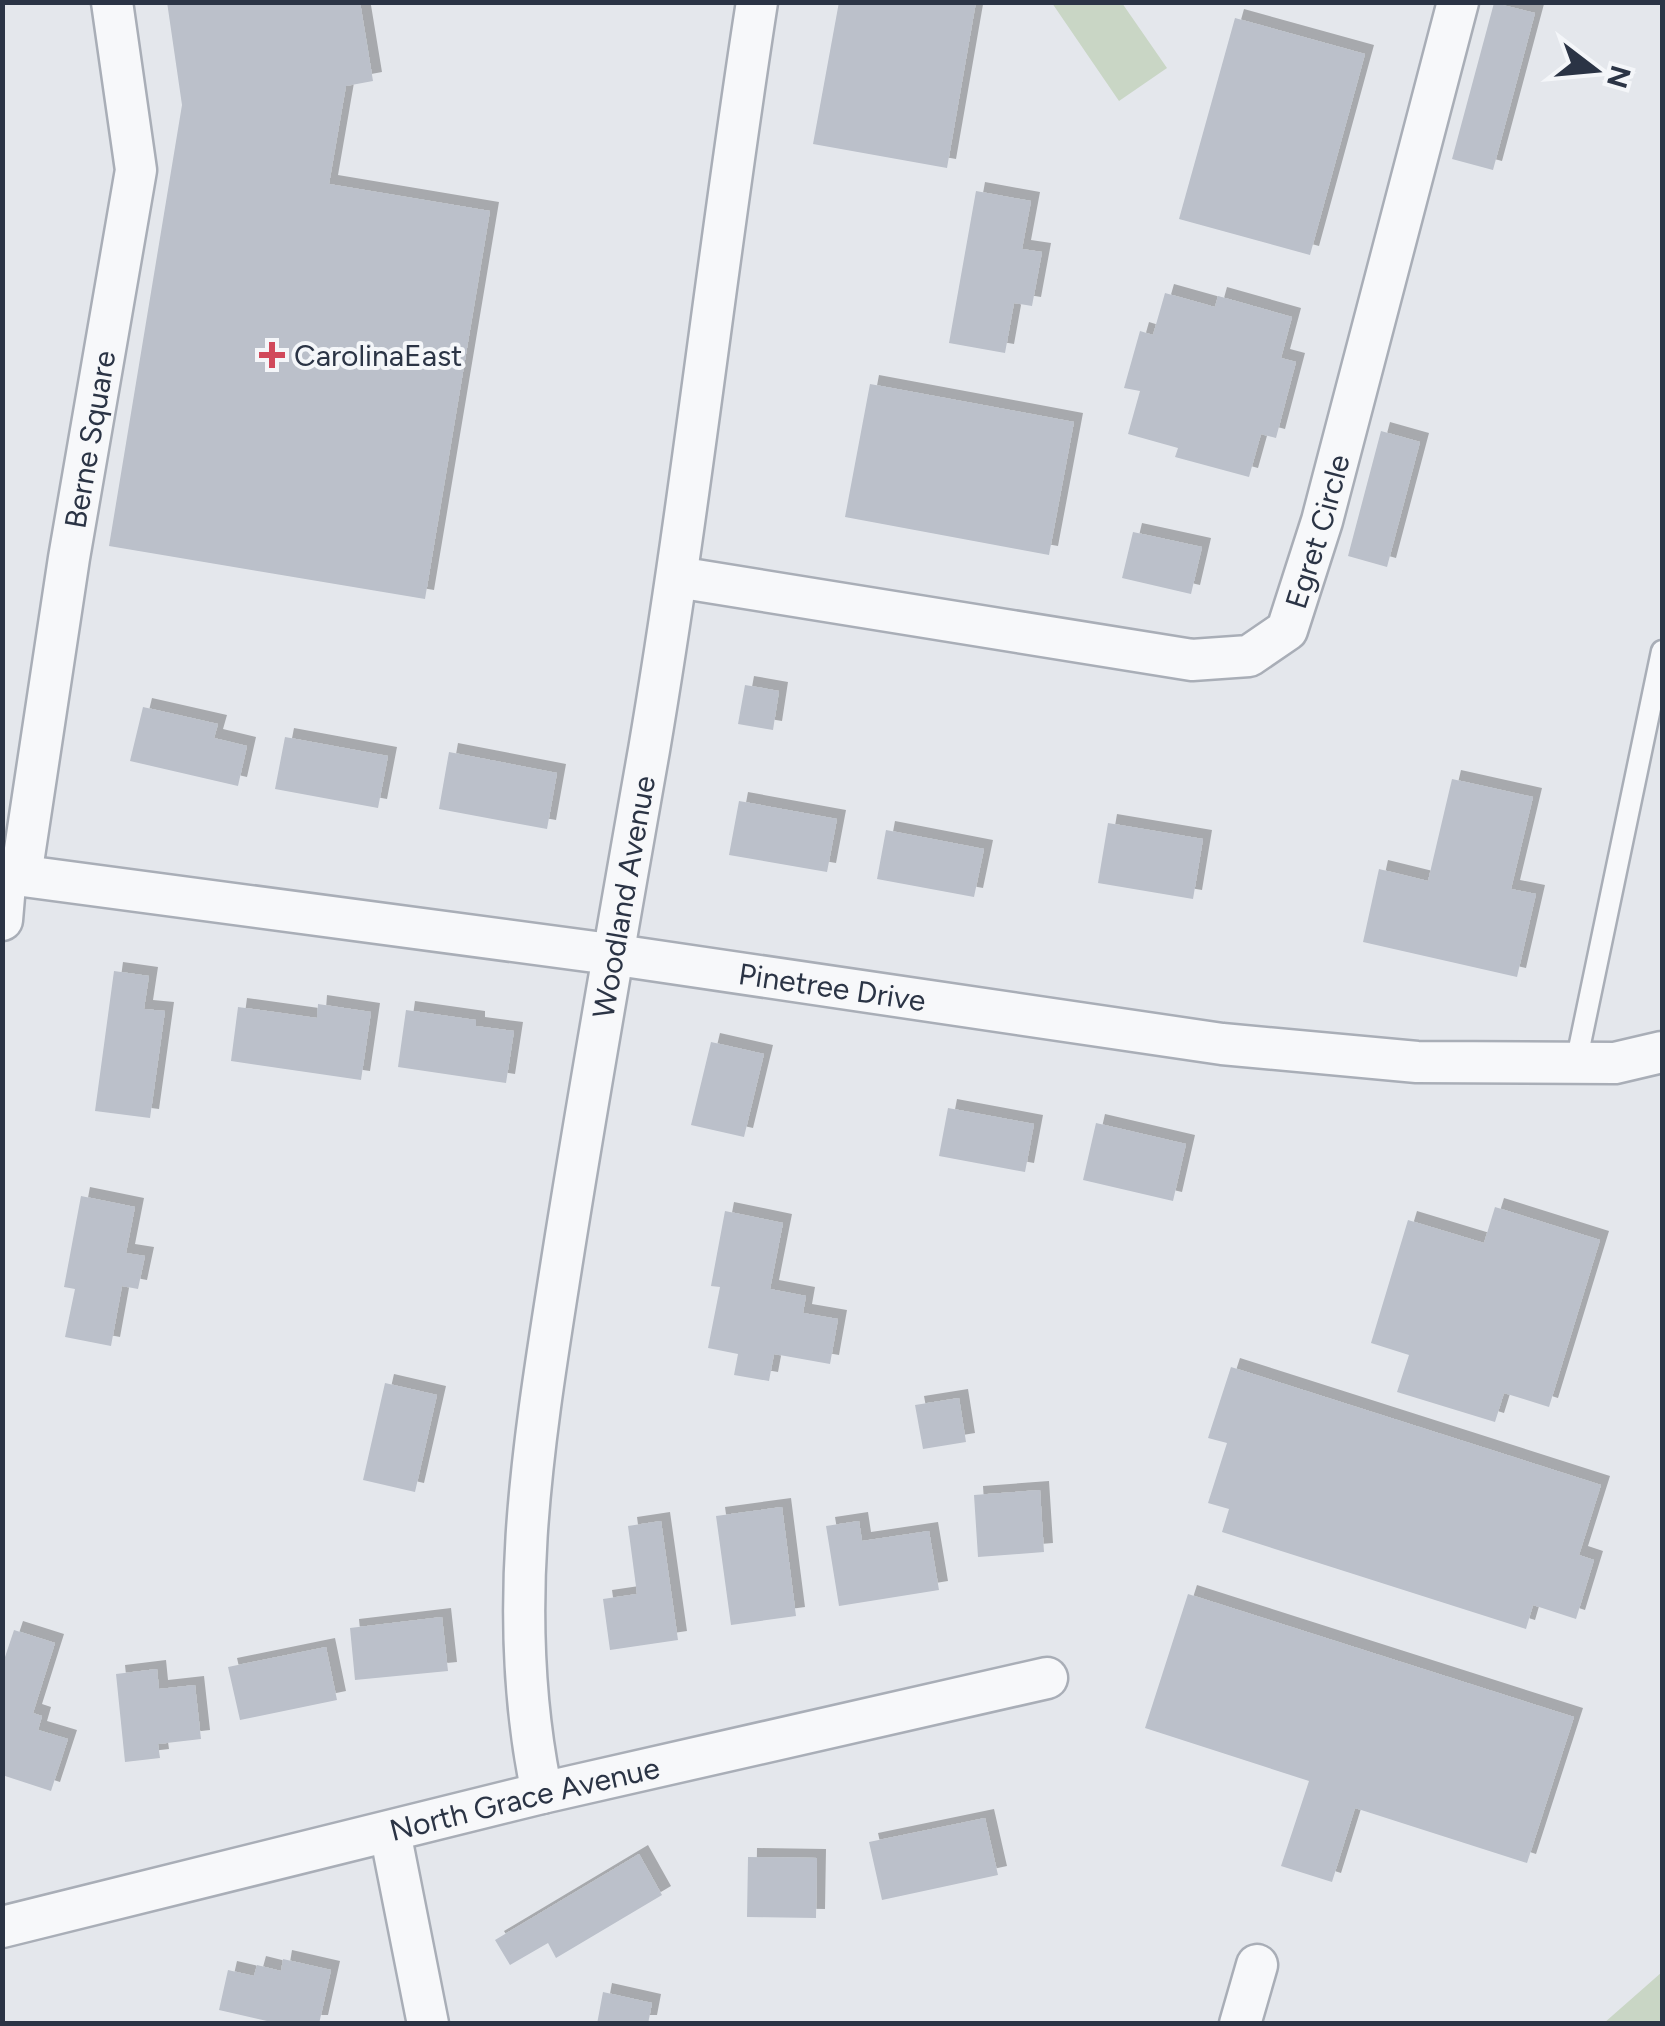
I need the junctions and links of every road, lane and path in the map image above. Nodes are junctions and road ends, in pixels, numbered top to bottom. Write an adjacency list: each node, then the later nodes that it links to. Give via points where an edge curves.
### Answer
1 (112, 2): 6 (street, Berne Square, via 136,170)
2 (756, 2): 4 (street, Woodland Avenue)
3 (1458, 2): 4 (street, Egret Circle, via 1287,630 1249,656 1192,660)
4 (677, 576): 8 (street, Woodland Avenue)
5 (1662, 651): 10 (lane)
6 (10, 874): 7 (street, Berne Square); 8 (street, Pinetree Drive)
7 (2, 920)
8 (610, 954): 10 (street, Pinetree Drive, via 1222,1044 1416,1062); 12 (street, Woodland Avenue, via 528,1482 523,1668)
9 (1662, 1052): 10 (street, Pinetree Drive)
10 (1576, 1063)
11 (1046, 1678): 12 (street, North Grace Avenue)
12 (542, 1793): 13 (street, North Grace Avenue)
13 (390, 1832): 14 (street, North Grace Avenue); 16 (street)
14 (2, 1927)
15 (1256, 1965): 17 (street)
16 (428, 2024)
17 (1240, 2024)

